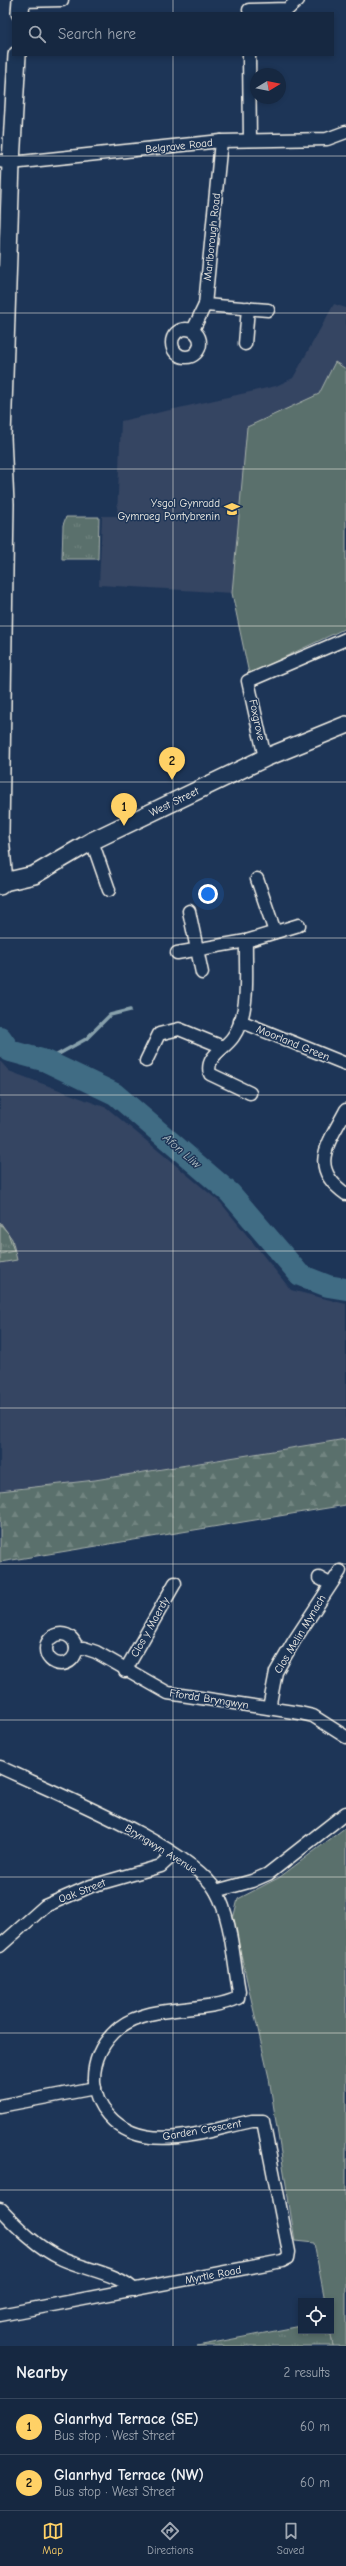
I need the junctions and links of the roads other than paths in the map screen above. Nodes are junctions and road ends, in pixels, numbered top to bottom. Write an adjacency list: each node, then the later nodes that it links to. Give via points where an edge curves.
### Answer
1 (62, 0): 3 (street)
2 (298, 0): 4 (street, via 288,9)
3 (20, 5)
4 (248, 8)
5 (17, 56): 10 (main road)
6 (249, 56): 8 (street)
7 (346, 132): 8 (street, Belgrave Road, via 327,139)
8 (250, 140): 9 (street, Belgrave Road)
9 (221, 141): 10 (street, Belgrave Road); 11 (street, Marlborough Road)
10 (5, 162): 19 (main road, via 2,437 5,504)
11 (205, 306): 12 (street); 14 (street, Marlborough Road)
12 (248, 308): 13 (street); 15 (street)
13 (268, 310)
14 (193, 330)
15 (245, 344)
16 (346, 639): 18 (street, Foxgrove, via 248,681)
17 (346, 725): 18 (main road, West Street)
18 (265, 758): 21 (main road, West Street)
19 (0, 833)
20 (0, 836): 23 (main road)
21 (92, 841): 23 (main road, West Street, via 34,875); 24 (street)
22 (257, 879): 27 (street)
23 (2, 884)
24 (109, 890)
25 (189, 911): 29 (street)
26 (299, 925): 27 (street)
27 (275, 932): 28 (street)
28 (246, 941): 29 (street); 32 (street, via 245,1000)
29 (197, 950): 30 (street); 31 (street)
30 (177, 953)
31 (202, 973)
32 (240, 1021): 33 (street, via 232,1038); 35 (street, Moorland Green)
33 (223, 1046): 34 (street, via 179,1029 159,1034); 36 (street, via 212,1058 208,1068 210,1074)
34 (146, 1061)
35 (346, 1064)
36 (250, 1093)
37 (346, 1110): 38 (street, via 326,1154 324,1172 332,1184)
38 (346, 1194)
39 (340, 1571): 42 (street, Clos Melin Mynach)
40 (319, 1578): 42 (street, Clos Melin Mynach)
41 (175, 1583): 44 (street, Clos y Maerdy)
42 (330, 1584): 45 (street, Clos Melin Mynach, via 276,1672)
43 (76, 1648): 44 (street, Ffordd Bryngwyn, via 90,1649)
44 (125, 1671): 45 (street, Ffordd Bryngwyn, via 168,1693)
45 (269, 1708): 46 (street, Ffordd Bryngwyn, via 312,1716)
46 (346, 1737)
47 (0, 1767): 49 (street, Bryngwyn Avenue, via 126,1827)
48 (346, 1813): 50 (street, via 268,1874)
49 (173, 1855): 50 (street, Bryngwyn Avenue, via 203,1876); 51 (street, Oak Street, via 162,1866 90,1886 45,1906)
50 (216, 1891): 52 (street, Bryngwyn Avenue, via 225,1916 239,1991)
51 (0, 1946)
52 (238, 1998): 53 (street, Garden Crescent, via 150,2015 128,2022 113,2034 100,2051 94,2072)
53 (95, 2088): 54 (street); 55 (street, Garden Crescent, via 100,2104 111,2119 128,2131 145,2137 174,2137)
54 (0, 2106)
55 (263, 2121): 57 (street, Myrtle Road, via 289,2252 288,2258)
56 (0, 2209): 57 (street, via 44,2249 86,2269 128,2282)
57 (134, 2290): 58 (street, Myrtle Road)
58 (0, 2315)

